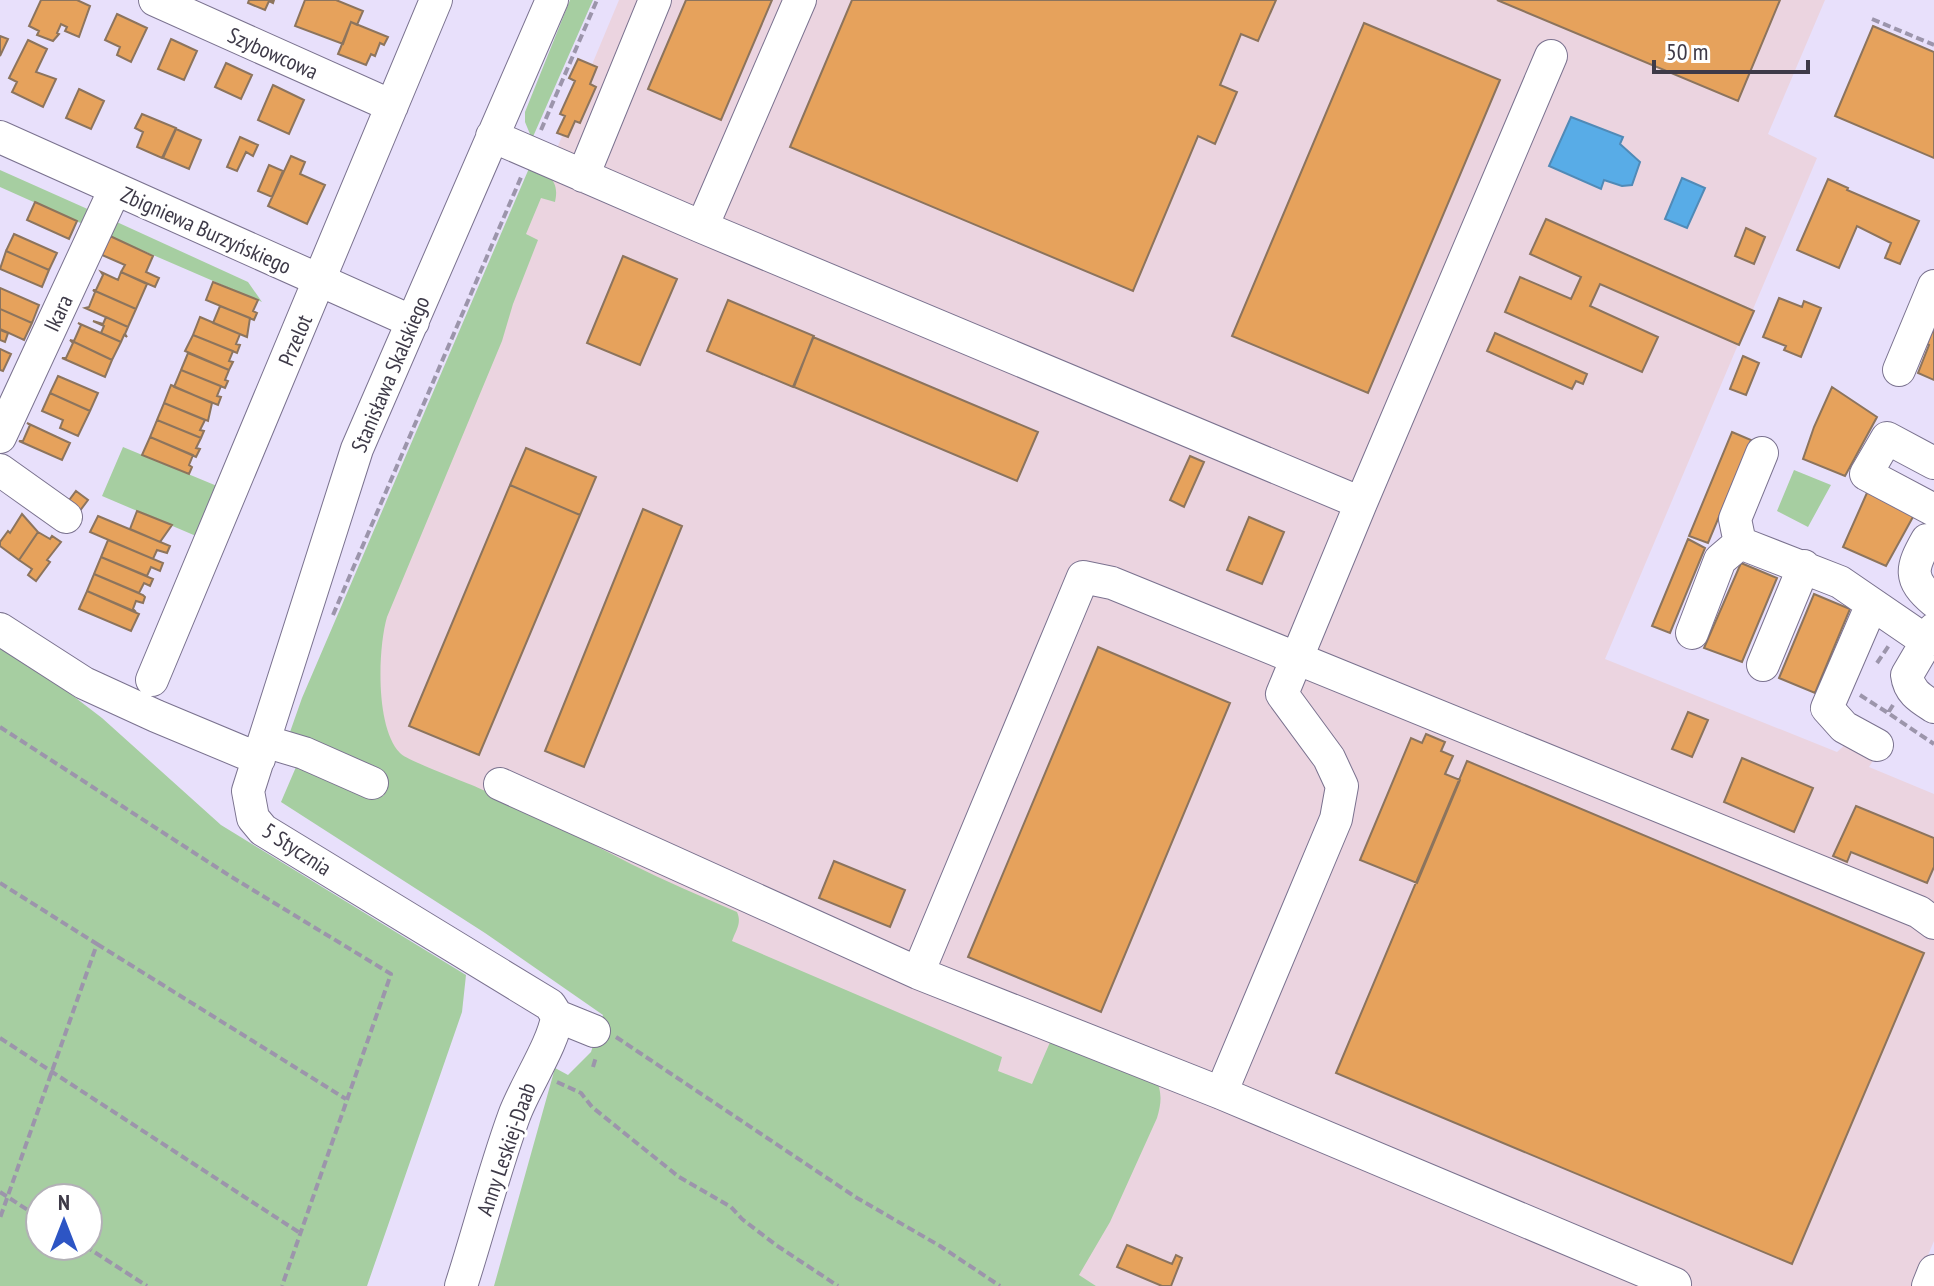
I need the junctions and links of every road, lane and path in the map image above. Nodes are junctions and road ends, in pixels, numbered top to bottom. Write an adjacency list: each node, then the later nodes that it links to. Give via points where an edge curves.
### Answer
1 (155, 0): 10 (street, Szybowcowa)
2 (436, 0): 10 (street, Przelot)
3 (552, 0): 11 (street, Stanisława Skalskiego)
4 (597, 0): 13 (path)
5 (655, 0): 14 (street)
6 (800, 0): 16 (street)
7 (1872, 19): 8 (path)
8 (1934, 45)
9 (1551, 56): 25 (street)
10 (392, 106): 18 (street, Przelot)
11 (492, 136): 13 (street); 19 (street, Stanisława Skalskiego)
12 (0, 137): 15 (street, Zbigniewa Burzyńskiego)
13 (531, 155): 14 (street); 33 (path)
14 (583, 176): 16 (street)
15 (115, 189): 18 (street, Zbigniewa Burzyńskiego); 21 (street, Ikara)
16 (702, 227): 25 (street)
17 (1927, 276): 20 (street)
18 (320, 281): 19 (street, Zbigniewa Burzyńskiego); 40 (street, Przelot)
19 (413, 322): 46 (street, Stanisława Skalskiego, via 357,449)
20 (1899, 370)
21 (0, 437)
22 (1762, 453): 28 (street, via 1735,519)
23 (1934, 463): 27 (street, via 1887,438 1866,474)
24 (0, 470): 26 (street)
25 (1361, 503): 37 (street)
26 (66, 517)
27 (1931, 525): 30 (street, via 1914,569 1915,580)
28 (1740, 543): 29 (street); 34 (street, via 1720,560)
29 (1804, 566): 31 (street); 38 (street)
30 (1934, 601)
31 (1872, 604): 35 (street); 45 (street, via 1827,708 1844,727)
32 (0, 629): 46 (street, via 84,683 170,723)
33 (328, 629)
34 (1692, 633)
35 (1930, 635): 42 (street, via 1907,675 1914,693)
36 (1890, 643): 39 (path)
37 (1297, 660): 50 (street, via 1919,912); 52 (street, via 1112,583 1083,577); 58 (street, via 1282,694 1329,758 1342,786 1336,819)
38 (1763, 665)
39 (1876, 665)
40 (152, 680)
41 (1861, 689): 43 (path, via 1861,697)
42 (1934, 707)
43 (1888, 713)
44 (0, 727): 59 (path, via 391,974)
45 (1877, 745)
46 (261, 750): 47 (street, via 304,753); 53 (street, 5 Stycznia, via 248,791 253,818 263,830 550,1005)
47 (372, 783)
48 (500, 784): 52 (street)
49 (0, 883): 51 (path)
50 (1934, 923)
51 (97, 944): 57 (path); 59 (path)
52 (918, 973): 58 (street)
53 (557, 1016): 54 (street, 5 Stycznia); 56 (street, Anny Leskiej-Daab)
54 (602, 1032): 72 (path)
55 (0, 1038): 57 (path)
56 (544, 1051): 70 (street, Anny Leskiej-Daab, via 513,1118); 71 (path, via 552,1080 581,1093 679,1177 731,1207)
57 (51, 1072): 61 (path); 64 (path)
58 (1221, 1093): 67 (street)
59 (347, 1099): 64 (path)
60 (0, 1192): 61 (path)
61 (8, 1197): 62 (path); 63 (path)
62 (24, 1208)
63 (0, 1218)
64 (301, 1233): 69 (path)
65 (104, 1258): 68 (path)
66 (1934, 1271): 73 (street)
67 (1675, 1284)
68 (147, 1286)
69 (282, 1286)
70 (461, 1286)
71 (838, 1286)
72 (1000, 1286)
73 (1928, 1286)

